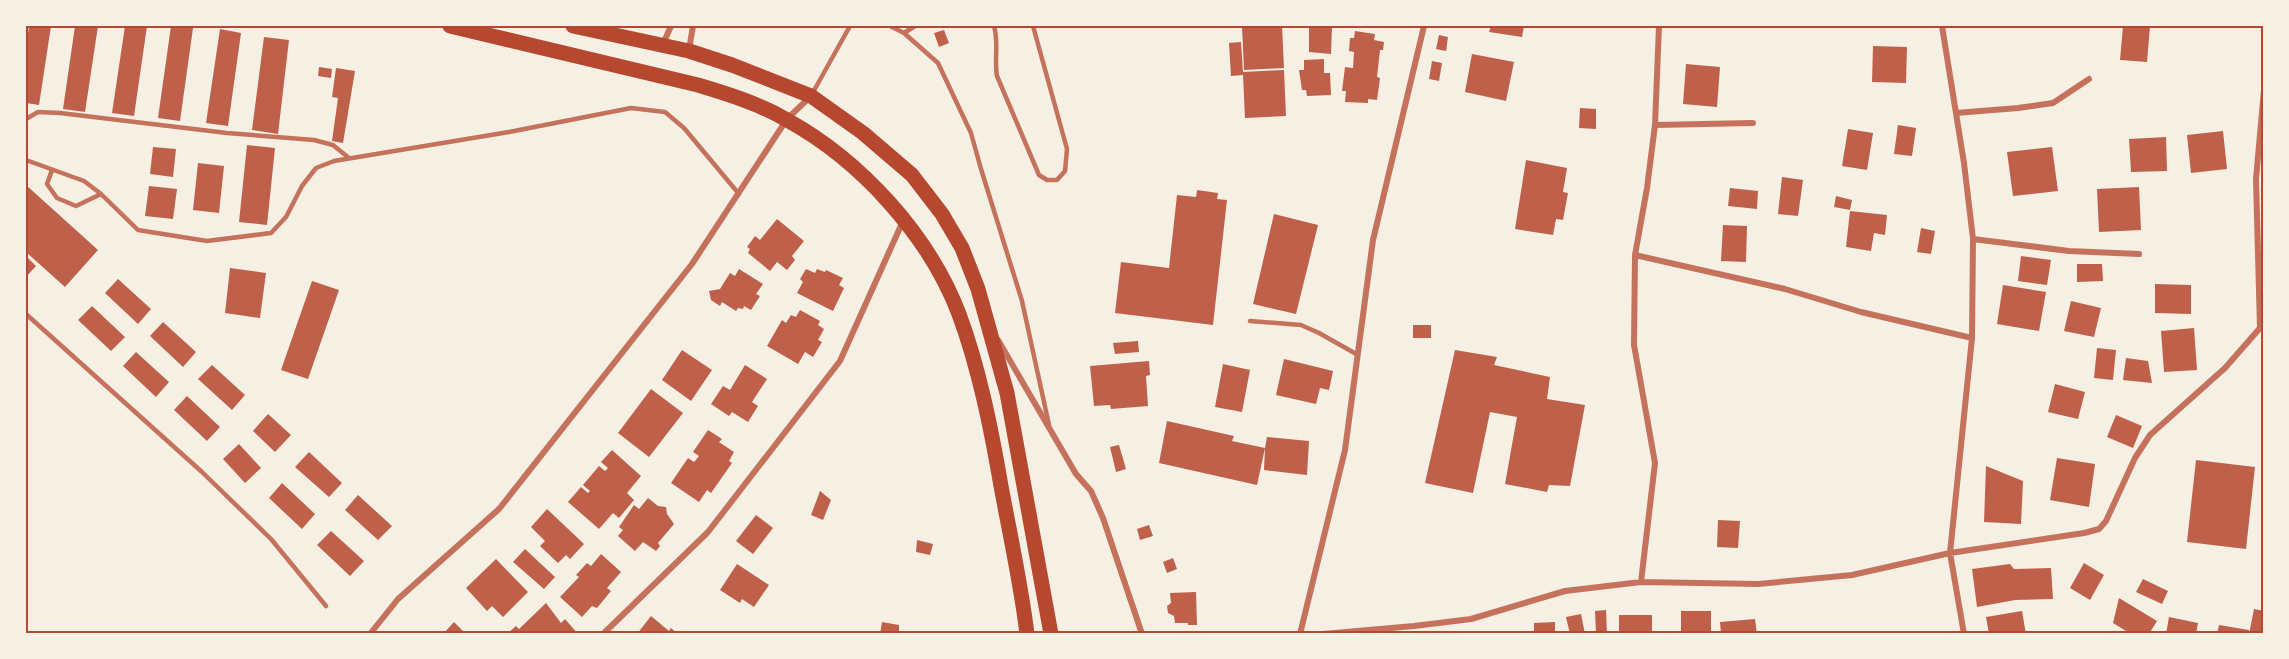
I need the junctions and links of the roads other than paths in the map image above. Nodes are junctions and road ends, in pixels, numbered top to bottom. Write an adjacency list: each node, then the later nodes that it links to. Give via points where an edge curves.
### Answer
1 (450, 26): 21 (highway, via 698,85)
2 (573, 26): 14 (highway)
3 (671, 26): 14 (street)
4 (693, 26): 15 (street)
5 (850, 26): 18 (lane)
6 (890, 26): 13 (lane)
7 (915, 26): 13 (lane)
8 (994, 26): 9 (lane, via 997,76 1039,175 1057,180 1065,171 1067,149)
9 (1033, 26)
10 (1424, 26): 40 (street, via 1373,240)
11 (1659, 26): 23 (street)
12 (1942, 26): 19 (street)
13 (904, 33): 41 (lane, via 938,63 971,133 1022,301)
14 (663, 45): 15 (highway)
15 (689, 51): 18 (highway)
16 (2089, 79): 19 (street, via 2053,103)
17 (2264, 90): 28 (street)
18 (811, 96): 21 (street); 37 (highway, via 912,175 962,248)
19 (1956, 113): 32 (street)
20 (26, 118): 24 (lane, via 38,112 60,113 315,140 333,145)
21 (787, 119): 30 (street); 31 (highway, via 841,157)
22 (1753, 123): 23 (street)
23 (1655, 125): 34 (street)
24 (350, 158): 29 (lane, via 316,168 286,218 271,233 246,238 207,241 138,230); 30 (lane, via 631,108 656,110 665,112 684,128)
25 (26, 159): 26 (lane)
26 (52, 170): 29 (lane, via 84,181); 29 (lane, via 47,184 57,198 76,206)
27 (2264, 178): 28 (street)
28 (2256, 179): 38 (street)
29 (101, 194)
30 (739, 194): 45 (street, via 692,264 499,509 398,599)
31 (904, 218): 46 (street, via 840,361 708,532); 47 (highway, via 934,262 958,313 977,374)
32 (1973, 239): 33 (street, via 2070,251); 39 (street)
33 (2139, 254)
34 (1635, 255): 39 (street); 43 (street, via 1634,345 1655,463)
35 (26, 314): 44 (lane, via 271,539)
36 (1250, 321): 40 (lane, via 1300,325)
37 (989, 325): 41 (street); 48 (highway, via 1007,393)
38 (2262, 328): 42 (street, via 2225,368 2150,435 2099,529)
39 (1972, 338): 42 (street)
40 (1358, 356): 50 (street, via 1345,450)
41 (1050, 428): 49 (street, via 1076,474 1091,491)
42 (1950, 553): 43 (street, via 1852,575 1758,584); 52 (street)
43 (1641, 582): 51 (street, via 1565,591 1471,619)
44 (326, 606)
45 (370, 633)
46 (603, 633)
47 (1027, 633)
48 (1051, 633)
49 (1142, 633)
50 (1300, 633)
51 (1323, 633)
52 (1964, 633)

